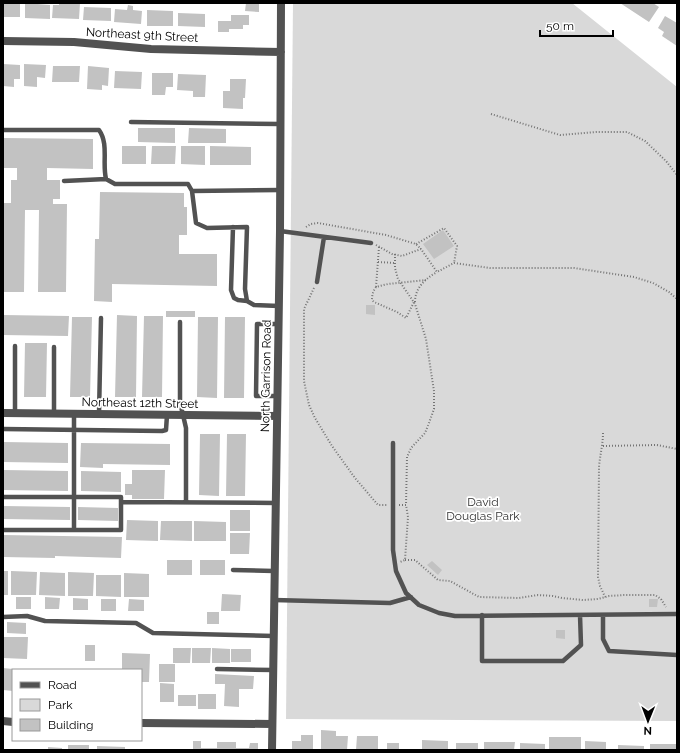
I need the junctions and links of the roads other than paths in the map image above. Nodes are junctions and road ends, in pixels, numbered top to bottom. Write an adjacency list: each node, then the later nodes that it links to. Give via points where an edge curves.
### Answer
1 (281, 3): 3 (street, North Garrison Road)
2 (3, 41): 3 (street, Northeast 9th Street, via 74,42 151,49)
3 (281, 52): 5 (street, North Garrison Road)
4 (131, 122): 5 (lane)
5 (280, 124): 9 (street, North Garrison Road)
6 (3, 130): 7 (lane, via 99,130 104,137)
7 (106, 179): 8 (lane); 10 (lane, via 115,184 188,184)
8 (64, 181)
9 (280, 190): 10 (lane); 12 (street, North Garrison Road)
10 (192, 191): 11 (lane, via 196,224 207,228)
11 (232, 227): 16 (lane, via 231,290 234,298); 16 (lane, via 247,227)
12 (280, 231): 13 (lane); 17 (street, North Garrison Road)
13 (324, 237): 14 (lane); 15 (lane)
14 (371, 242)
15 (317, 282)
16 (247, 301): 17 (lane, via 254,305)
17 (279, 306): 20 (street, North Garrison Road)
18 (101, 318): 28 (lane)
19 (180, 322): 30 (lane, via 180,402)
20 (278, 324): 23 (street, North Garrison Road); 23 (lane, via 257,324 256,396)
21 (15, 346): 25 (lane)
22 (54, 347): 26 (lane)
23 (277, 396): 31 (street, North Garrison Road)
24 (3, 413): 25 (street, Northeast 12th Street)
25 (15, 413): 26 (street, Northeast 12th Street)
26 (54, 414): 27 (street, Northeast 12th Street)
27 (74, 414): 28 (street, Northeast 12th Street); 33 (lane)
28 (100, 414): 29 (street, Northeast 12th Street)
29 (167, 415): 30 (street, Northeast 12th Street); 33 (lane, via 167,427 162,431)
30 (183, 415): 31 (street, Northeast 12th Street); 38 (lane, via 186,428)
31 (277, 416): 39 (street, North Garrison Road)
32 (3, 429): 33 (lane)
33 (74, 430): 36 (lane)
34 (393, 443): 44 (lane, via 393,550 396,571 406,593)
35 (3, 497): 36 (lane)
36 (74, 497): 37 (lane, via 121,497); 41 (lane)
37 (121, 502): 38 (lane); 41 (lane, via 121,530)
38 (186, 502): 39 (lane)
39 (276, 503): 43 (street, North Garrison Road)
40 (3, 530): 41 (lane)
41 (74, 530)
42 (233, 570): 43 (lane)
43 (274, 571): 45 (street, North Garrison Road)
44 (411, 597): 45 (lane, via 390,603); 48 (lane, via 419,605 440,613 455,616)
45 (274, 600): 51 (street, North Garrison Road)
46 (602, 614): 47 (lane); 49 (lane); 52 (lane, via 603,639 609,651)
47 (677, 614)
48 (482, 615): 49 (lane); 49 (lane, via 482,661 563,661 581,645)
49 (580, 615)
50 (3, 616): 51 (lane, via 27,616 45,621 136,623 153,633)
51 (274, 636): 54 (street, North Garrison Road)
52 (677, 655)
53 (217, 669): 54 (lane)
54 (273, 670): 56 (street, North Garrison Road)
55 (142, 723): 56 (street)
56 (272, 724): 57 (street, North Garrison Road)
57 (272, 750)

